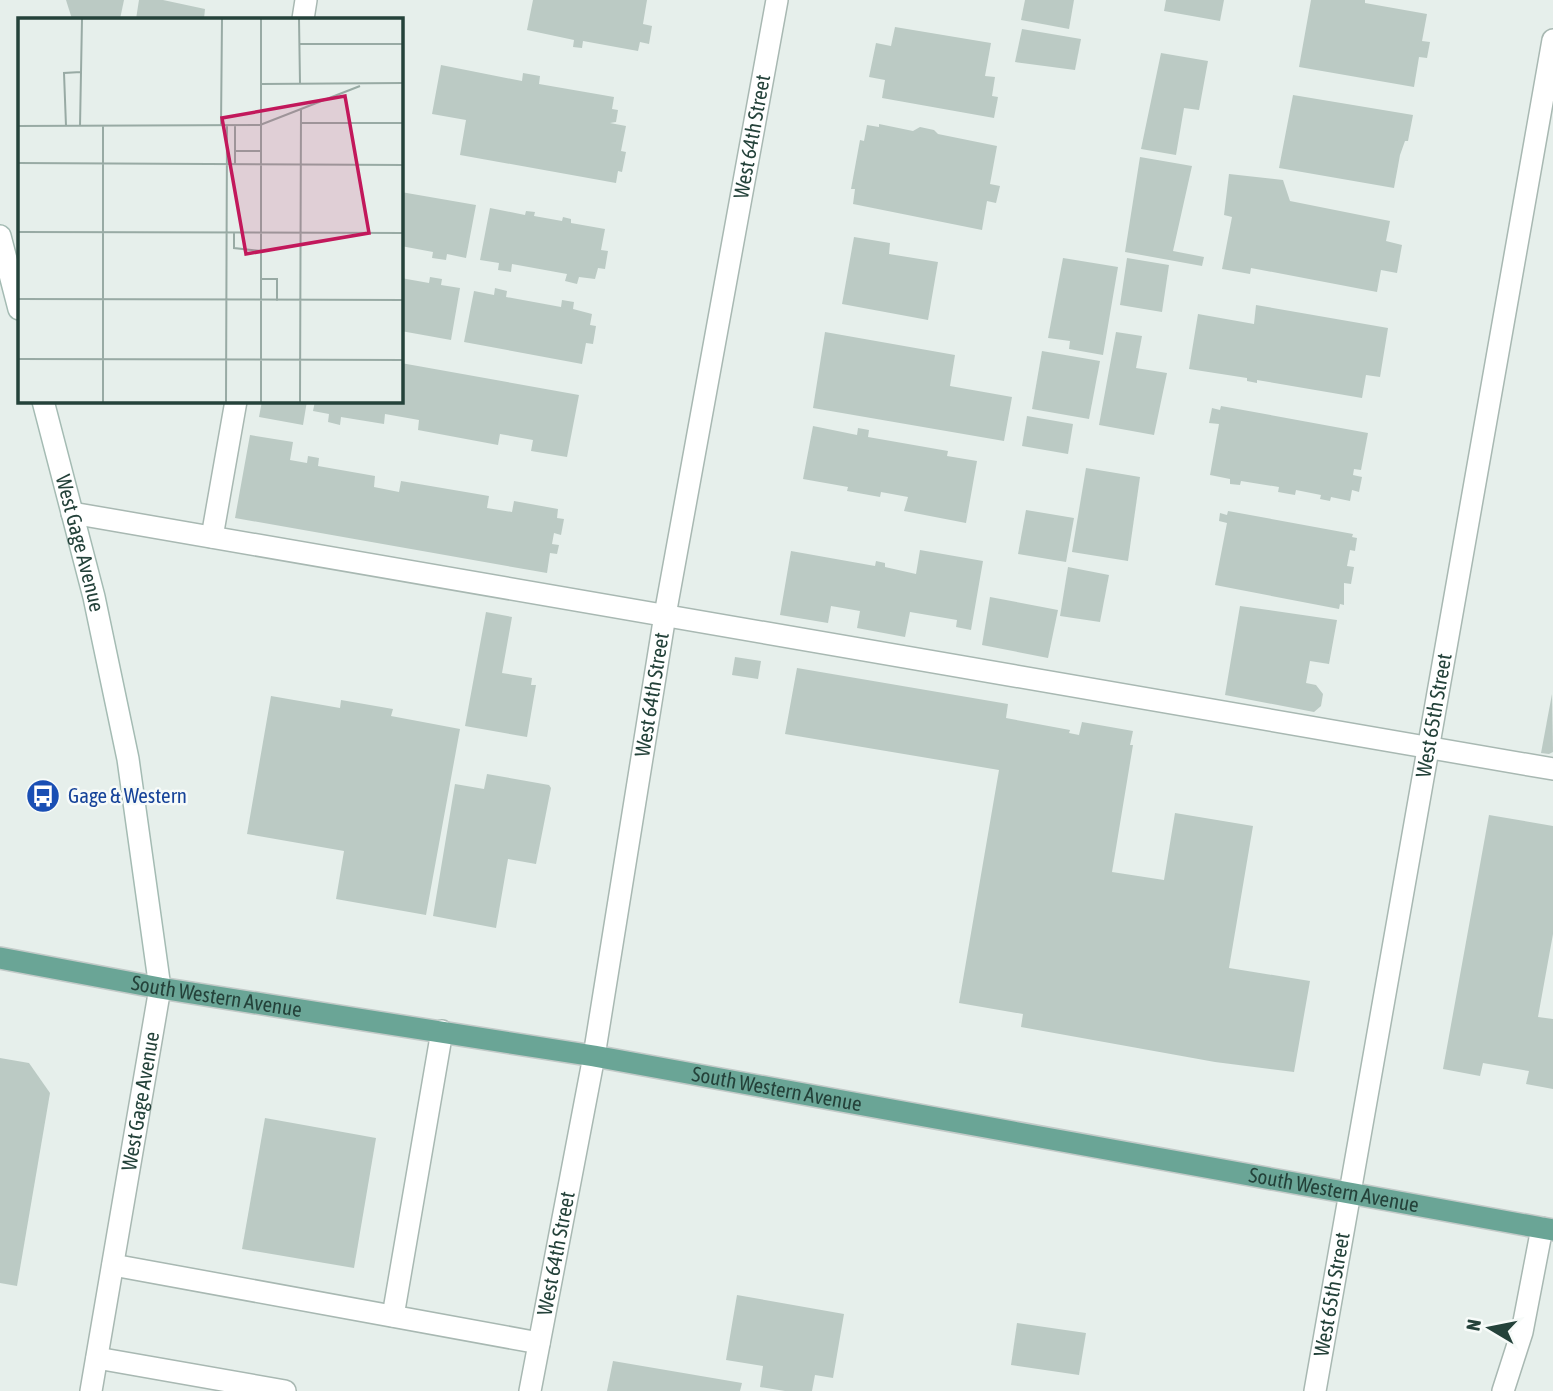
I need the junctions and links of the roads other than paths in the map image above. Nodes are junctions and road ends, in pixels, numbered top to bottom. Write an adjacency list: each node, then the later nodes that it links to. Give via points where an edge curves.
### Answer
1 (306, 0): 3 (street)
2 (777, 0): 11 (street, West 64th Street)
3 (303, 18)
4 (1553, 40): 12 (street, West 65th Street)
5 (0, 236): 6 (street)
6 (18, 305)
7 (43, 402): 9 (street, West Gage Avenue)
8 (236, 402): 10 (street)
9 (72, 513): 10 (street); 15 (street, West Gage Avenue, via 128,759)
10 (212, 537): 11 (street)
11 (664, 615): 12 (street); 17 (street, West 64th Street)
12 (1427, 746): 13 (street); 18 (street, West 65th Street)
13 (1553, 768)
14 (0, 958): 15 (main road, South Western Avenue)
15 (160, 988): 16 (main road, South Western Avenue); 20 (street, West Gage Avenue)
16 (442, 1031): 17 (main road, South Western Avenue); 21 (street)
17 (594, 1056): 18 (main road, South Western Avenue); 22 (street, West 64th Street)
18 (1351, 1193): 19 (main road, South Western Avenue); 27 (street, West 65th Street)
19 (1547, 1229): 28 (street)
20 (113, 1265): 21 (street); 23 (street, West Gage Avenue)
21 (393, 1316): 22 (street)
22 (539, 1343): 26 (street, West 64th Street)
23 (97, 1358): 24 (street, West Gage Avenue); 25 (street)
24 (91, 1391)
25 (285, 1391)
26 (530, 1391)
27 (1315, 1391)
28 (1503, 1391)

